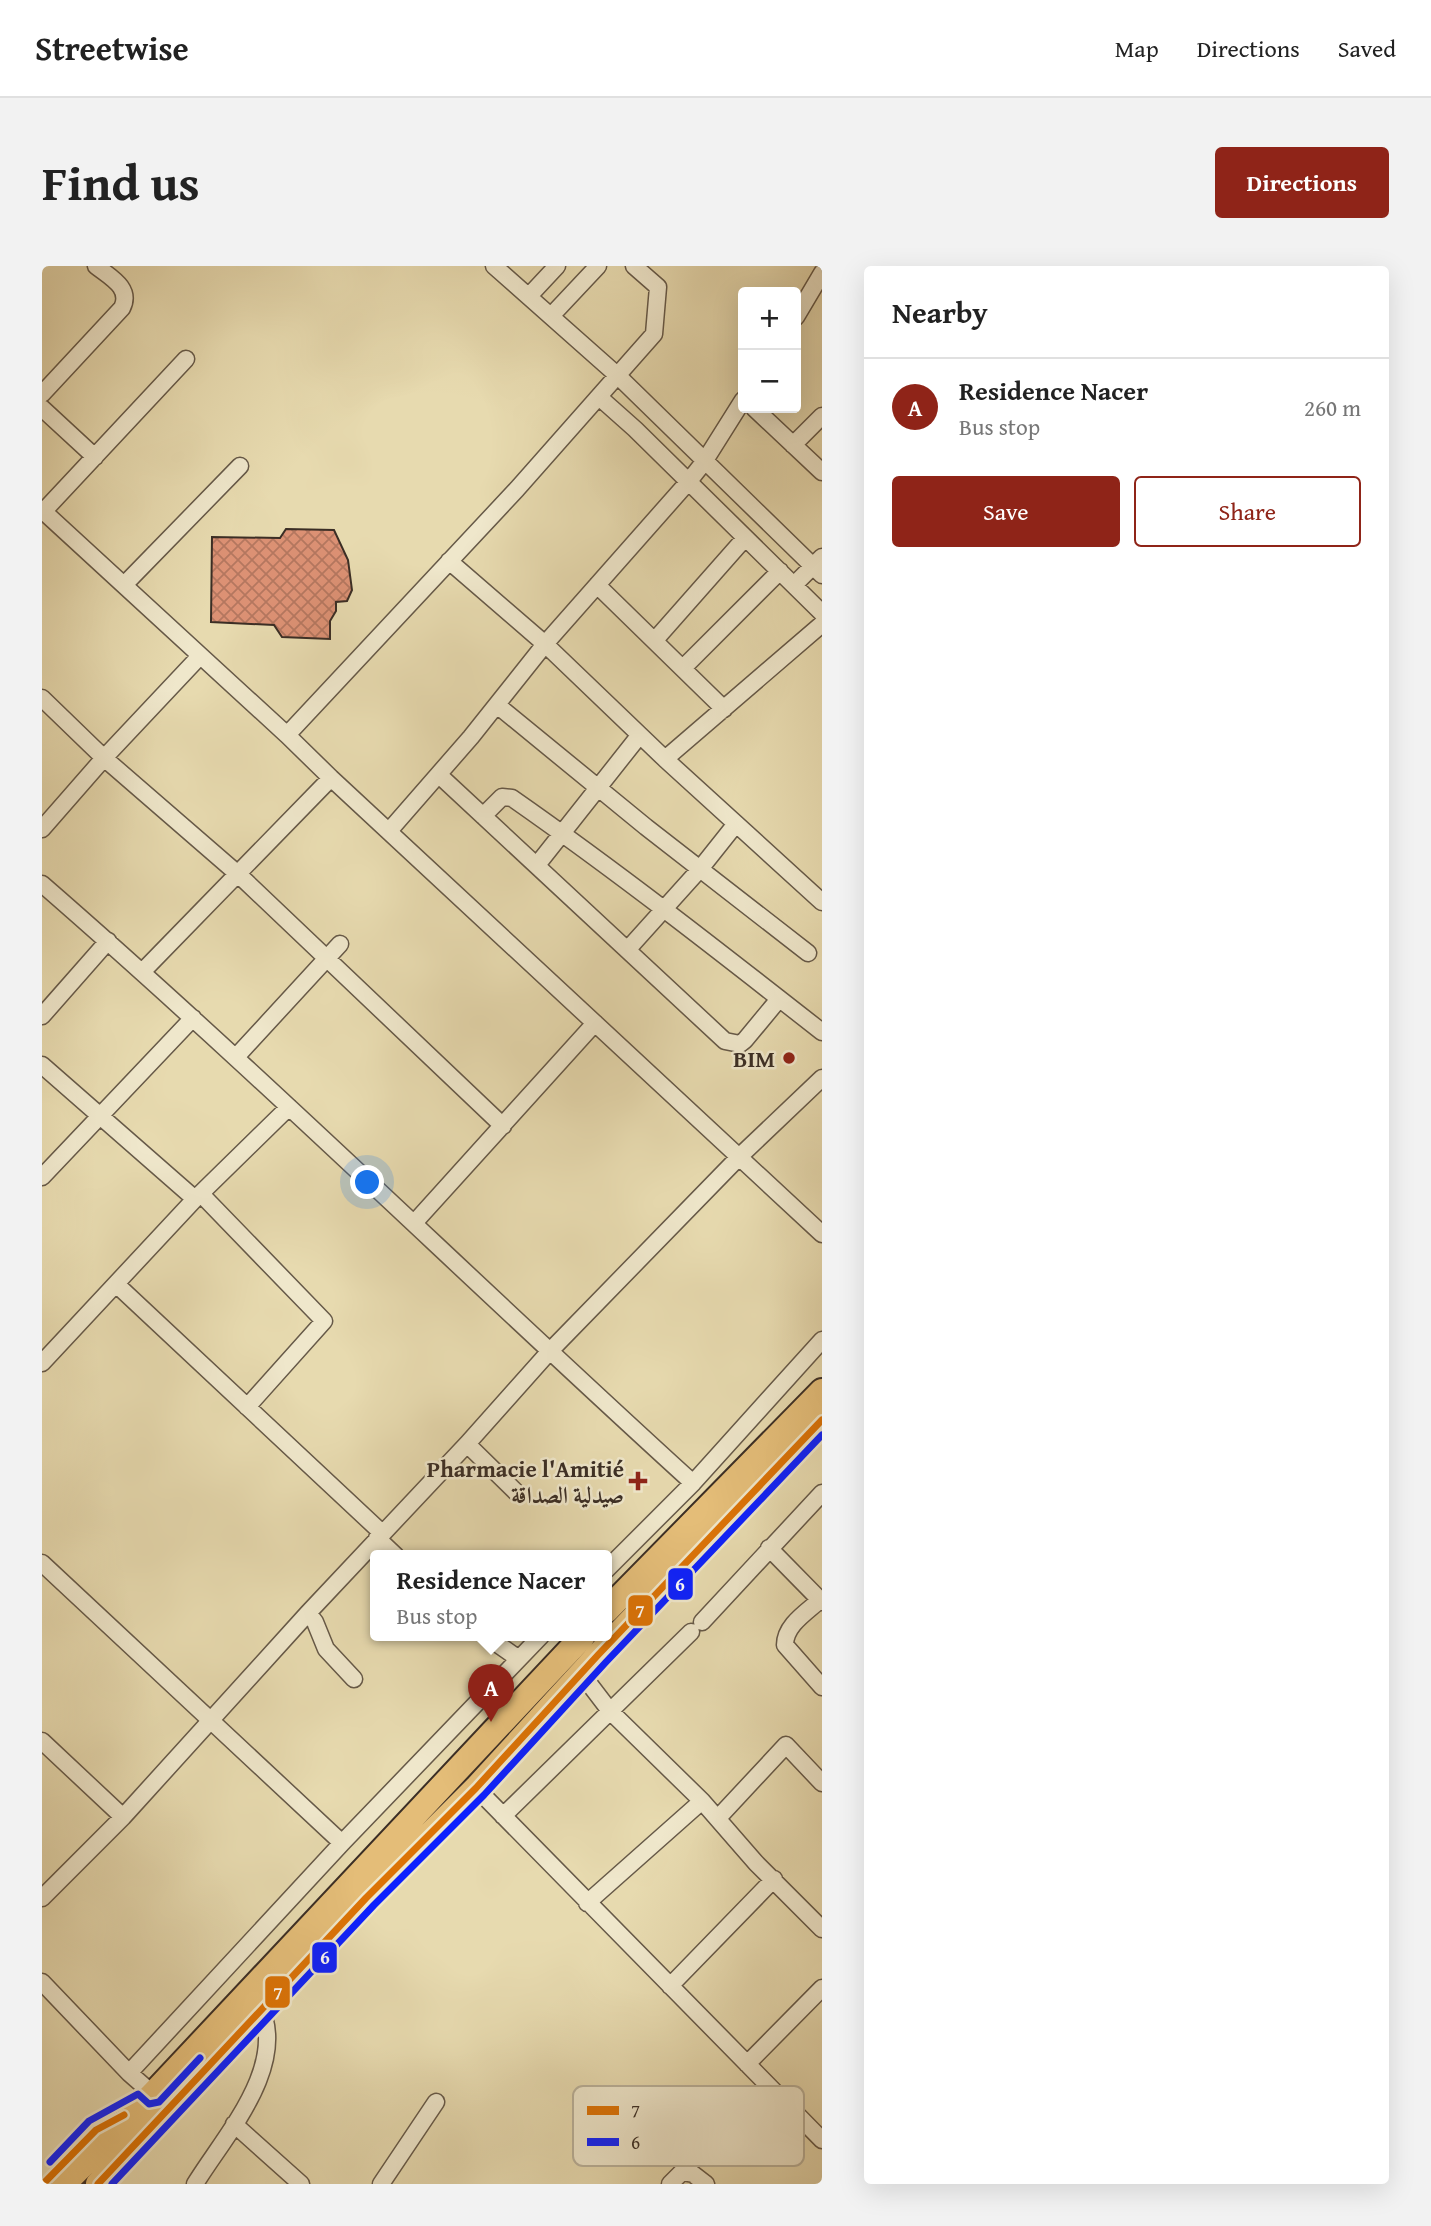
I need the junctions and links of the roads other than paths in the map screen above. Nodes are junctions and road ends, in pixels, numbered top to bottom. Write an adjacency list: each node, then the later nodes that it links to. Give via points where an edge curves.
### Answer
1 (96, 266): 12 (street, via 120,285 126,301)
2 (494, 266): 7 (street)
3 (556, 266): 7 (street)
4 (598, 266): 9 (street)
5 (634, 266): 11 (street, via 658,287 654,334)
6 (822, 273): 8 (street)
7 (529, 296): 9 (street)
8 (801, 309)
9 (551, 316): 11 (street)
10 (186, 359): 19 (street)
11 (617, 375): 13 (street); 20 (street)
12 (42, 394)
13 (599, 397): 23 (street); 26 (street)
14 (42, 408): 19 (street)
15 (738, 408): 20 (street)
16 (759, 413): 18 (street)
17 (822, 416): 18 (street)
18 (793, 444): 22 (street)
19 (95, 457): 24 (street)
20 (704, 462): 23 (street); 27 (street)
21 (240, 466): 29 (street)
22 (822, 472)
23 (689, 481): 25 (street); 30 (street)
24 (43, 512): 29 (street)
25 (745, 538): 28 (street); 34 (street)
26 (449, 561): 35 (street); 41 (street)
27 (819, 566): 31 (street)
28 (780, 571): 31 (street); 37 (street)
29 (124, 585): 36 (street)
30 (597, 585): 34 (street); 35 (street)
31 (794, 585): 32 (street)
32 (822, 613)
33 (822, 624): 40 (street)
34 (655, 640): 37 (street)
35 (545, 644): 39 (street); 42 (street)
36 (200, 656): 41 (street); 43 (street)
37 (683, 668): 40 (street)
38 (42, 698): 43 (street)
39 (497, 705): 45 (street); 47 (street)
40 (724, 709): 44 (street)
41 (287, 734): 46 (street)
42 (639, 736): 44 (street); 47 (street)
43 (104, 758): 50 (street); 55 (street)
44 (665, 759): 49 (street)
45 (439, 775): 48 (street); 51 (street)
46 (331, 778): 51 (street); 55 (street)
47 (598, 788): 52 (street); 54 (street)
48 (484, 816): 52 (street, via 508,796); 53 (street)
49 (735, 825): 54 (street); 57 (street)
50 (42, 829)
51 (388, 831): 68 (street)
52 (562, 832): 53 (street); 58 (street)
53 (537, 865): 61 (street)
54 (700, 869): 58 (street); 62 (street)
55 (239, 875): 63 (street); 64 (street)
56 (42, 884): 59 (street)
57 (822, 902)
58 (665, 909): 61 (street); 65 (street)
59 (108, 941): 64 (street); 66 (street)
60 (340, 944): 63 (street)
61 (628, 949): 65 (street, via 696,1017 731,1044 745,1040)
62 (808, 953)
63 (327, 959): 70 (street); 75 (street)
64 (142, 972): 67 (street)
65 (779, 999): 69 (street)
66 (42, 1016)
67 (193, 1018): 70 (street); 74 (street)
68 (595, 1023): 75 (street); 76 (street)
69 (822, 1032)
70 (236, 1057): 73 (street)
71 (42, 1065): 74 (street)
72 (822, 1078): 76 (street)
73 (289, 1107): 78 (street); 79 (street)
74 (100, 1115): 77 (street); 78 (street)
75 (503, 1126): 79 (street)
76 (740, 1156): 80 (street); 83 (street)
77 (42, 1177)
78 (198, 1196): 81 (street); 86 (street, via 324,1321)
79 (415, 1222): 83 (street)
80 (822, 1234)
81 (116, 1284): 84 (street); 86 (street)
82 (822, 1340): 89 (street)
83 (549, 1352): 88 (street); 89 (street)
84 (42, 1363)
85 (822, 1391): 98 (main road)
86 (247, 1407): 92 (street)
87 (822, 1420): 100 (main road)
88 (467, 1444): 90 (street); 92 (street)
89 (693, 1483): 96 (street)
90 (517, 1493)
91 (822, 1493): 93 (street)
92 (379, 1536): 94 (street); 99 (street)
93 (769, 1548): 97 (street); 109 (street)
94 (391, 1550)
95 (42, 1563): 110 (street)
96 (612, 1565)
97 (821, 1601): 108 (street, via 791,1626 785,1645)
98 (612, 1606)
99 (308, 1613): 107 (street, via 326,1649); 110 (street)
100 (612, 1640)
101 (493, 1641): 105 (street)
102 (536, 1641): 105 (street)
103 (579, 1641): 126 (main road)
104 (611, 1641): 106 (main road)
105 (519, 1659): 118 (street)
106 (581, 1673): 109 (street); 113 (main road)
107 (354, 1679)
108 (822, 1687)
109 (610, 1711): 114 (street); 115 (street)
110 (209, 1720): 116 (street); 118 (street)
111 (42, 1741): 116 (street)
112 (822, 1783): 117 (street, via 786,1745)
113 (476, 1788): 115 (street); 126 (main road)
114 (702, 1801): 117 (street); 121 (street)
115 (503, 1816): 121 (street)
116 (123, 1817): 120 (street)
117 (718, 1818): 119 (street)
118 (342, 1843): 128 (street)
119 (774, 1880): 122 (street); 124 (street)
120 (42, 1898)
121 (587, 1903): 124 (street)
122 (822, 1929)
123 (42, 1982): 128 (street)
124 (670, 1986): 127 (street)
125 (822, 1988): 127 (street)
126 (257, 2000): 130 (main road); 133 (street, via 267,2036 262,2071); 136 (main road)
127 (747, 2064): 129 (street)
128 (129, 2073): 130 (street)
129 (769, 2086)
130 (153, 2094): 135 (main road)
131 (436, 2102): 139 (street)
132 (804, 2122): 134 (street)
133 (234, 2124): 137 (street); 138 (street)
134 (822, 2140)
135 (64, 2184)
136 (98, 2184)
137 (195, 2184)
138 (301, 2184)
139 (382, 2184)
140 (670, 2184): 141 (street, via 682,2172)
141 (706, 2184)

